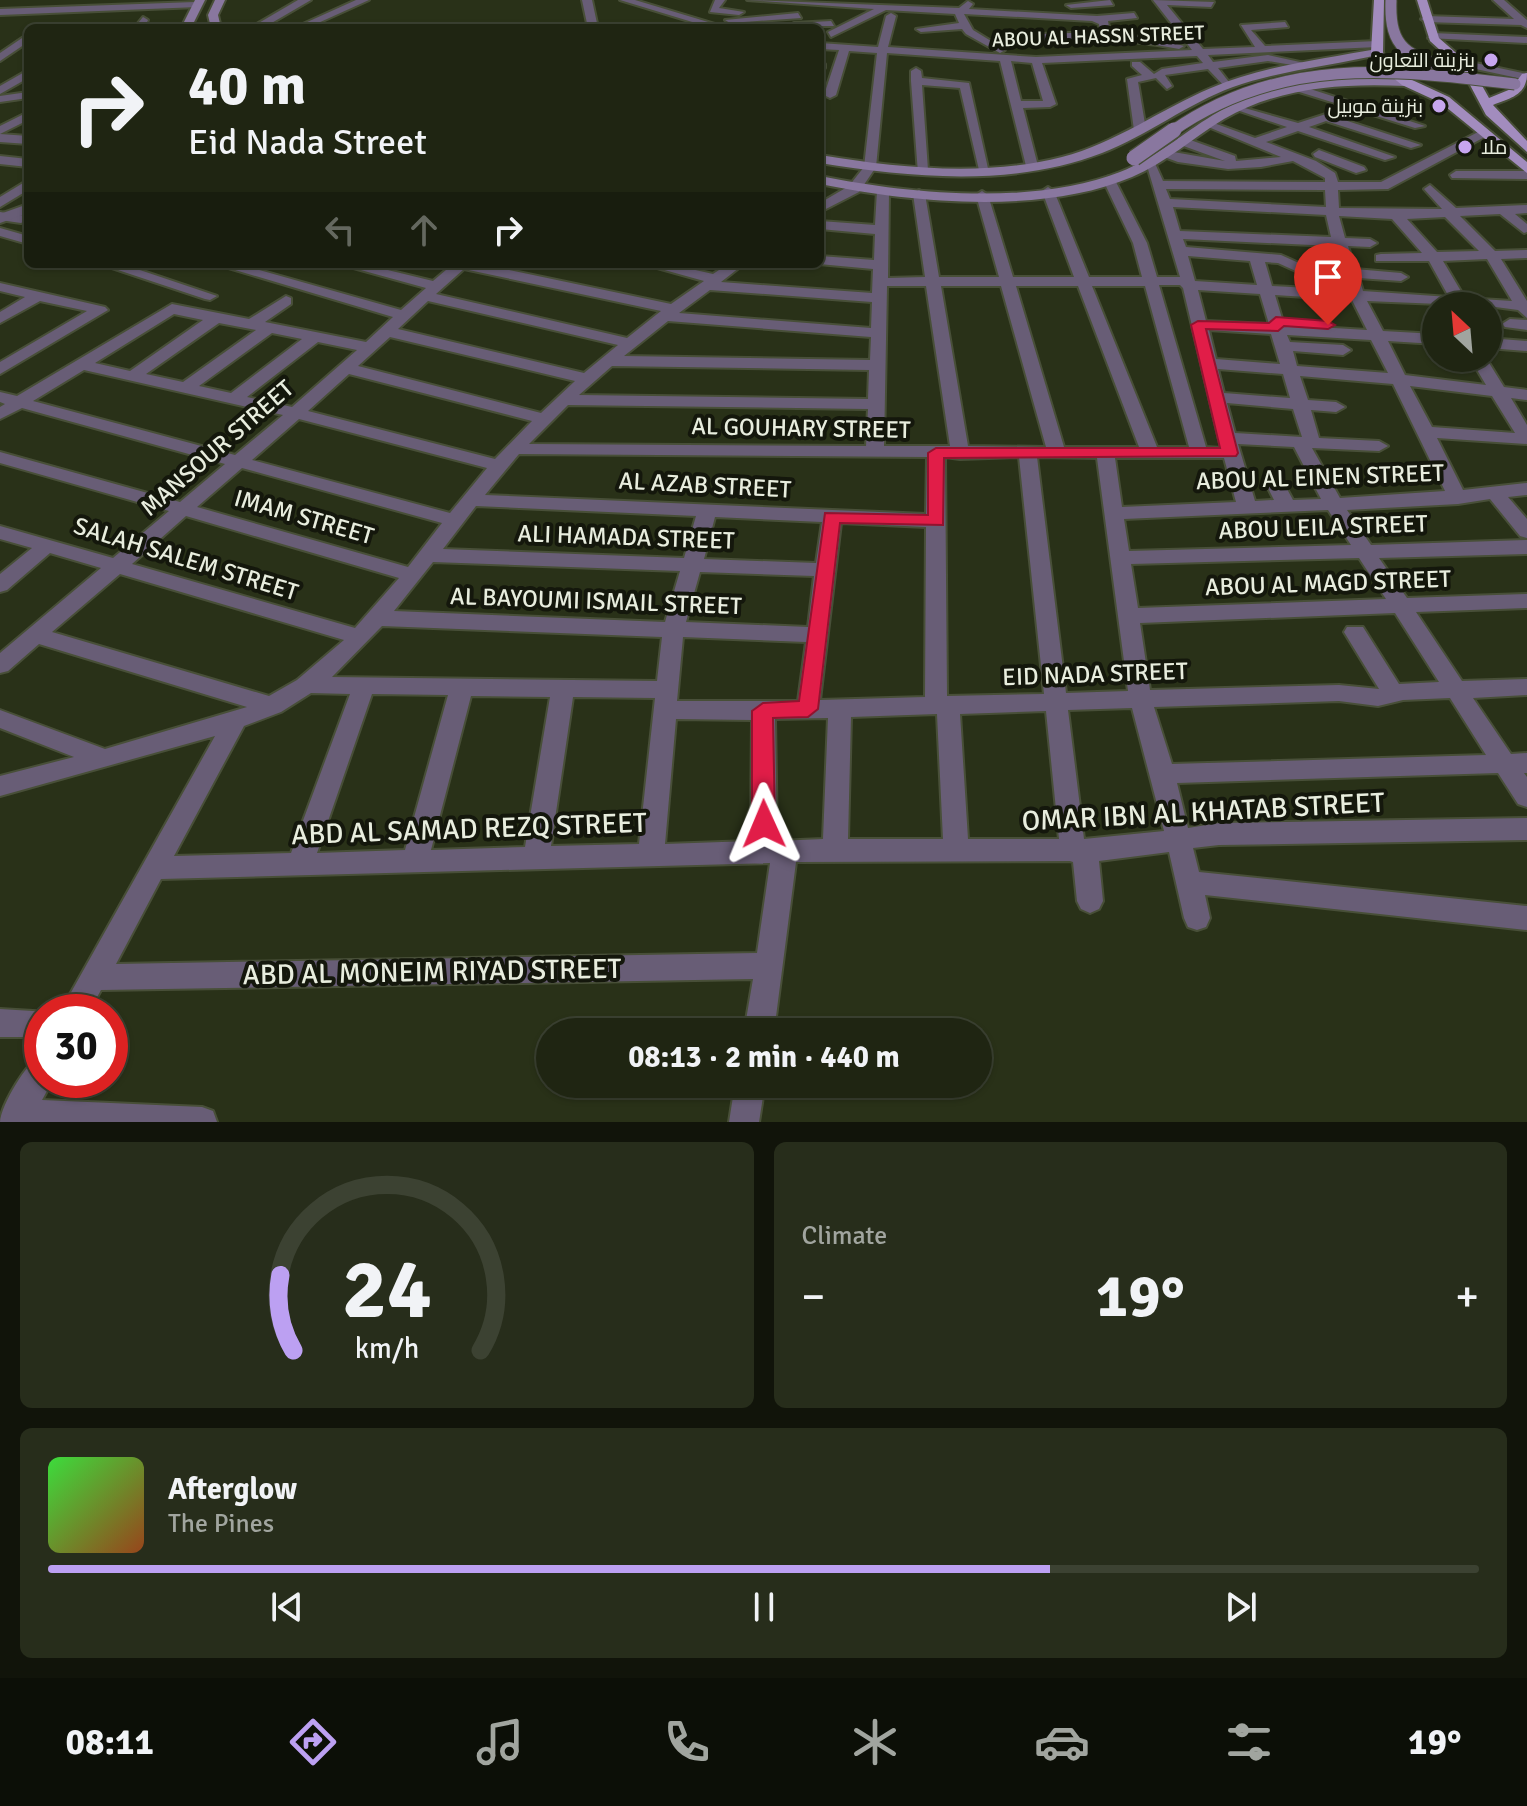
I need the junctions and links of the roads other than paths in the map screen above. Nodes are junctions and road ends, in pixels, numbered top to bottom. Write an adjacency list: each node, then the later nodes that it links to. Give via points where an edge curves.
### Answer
1 (13, 0): 14 (street)
2 (220, 0): 40 (main road)
3 (306, 0): 41 (street)
4 (358, 0): 42 (street)
5 (587, 0): 43 (street)
6 (720, 0): 28 (street, via 713,10)
7 (751, 0): 22 (street); 28 (street)
8 (983, 0): 26 (street)
9 (1379, 0): 67 (main road)
10 (1391, 0): 92 (main road, bridge, via 1391,32 1404,47 1450,69)
11 (1402, 0): 92 (main road, via 1403,32 1416,47 1462,67)
12 (1422, 0): 34 (main road)
13 (1498, 0): 38 (street)
14 (0, 1)
15 (804, 1): 22 (street); 25 (street)
16 (934, 1): 26 (street)
17 (1158, 1): 23 (street); 48 (street)
18 (198, 2): 27 (street); 37 (main road)
19 (1068, 2): 21 (street); 32 (street)
20 (628, 3): 36 (street, via 659,17)
21 (1110, 3)
22 (778, 4)
23 (1211, 4)
24 (1123, 5): 33 (street, via 1138,20)
25 (889, 8): 26 (street); 51 (street); 73 (street)
26 (964, 10): 31 (street); 31 (street); 52 (street); 60 (street)
27 (0, 12)
28 (739, 12): 45 (street)
29 (704, 14): 36 (street)
30 (818, 17): 51 (street)
31 (1029, 17): 32 (street)
32 (1084, 17): 33 (street)
33 (1098, 19): 54 (street, via 1104,22)
34 (1426, 19): 38 (street); 55 (main road)
35 (129, 20): 39 (street)
36 (694, 21): 44 (street)
37 (187, 23): 39 (street)
38 (1525, 23)
39 (141, 24)
40 (215, 24)
41 (262, 24)
42 (307, 24)
43 (592, 24)
44 (711, 24)
45 (725, 24)
46 (752, 24): 47 (street)
47 (810, 24)
48 (1176, 24): 57 (street); 72 (street)
49 (1285, 25): 66 (street, via 1244,27)
50 (824, 27): 51 (street)
51 (834, 29)
52 (921, 29)
53 (860, 34): 69 (street)
54 (1105, 34): 56 (street); 57 (street)
55 (1433, 37): 59 (street); 68 (street); 83 (main road)
56 (1023, 39): 60 (street); 63 (street)
57 (1146, 39): 72 (street); 80 (street)
58 (24, 40): 65 (street)
59 (1527, 40)
60 (990, 44): 78 (street)
61 (1088, 44): 76 (street)
62 (824, 46): 69 (street, ABOU AL HASSN STREET)
63 (1033, 46)
64 (24, 47): 65 (street)
65 (13, 48): 70 (street); 81 (street)
66 (1261, 48): 67 (street, ABOU AL HASSN STREET); 72 (street, ABOU AL HASSN STREET)
67 (1377, 48): 85 (main road); 94 (main road, via 1387,70)
68 (1527, 48)
69 (848, 49): 73 (street, ABOU AL HASSN STREET); 98 (street)
70 (0, 50)
71 (1064, 50): 77 (street)
72 (1199, 51): 80 (street, ABOU AL HASSN STREET); 86 (street)
73 (882, 52): 74 (street, ABOU AL HASSN STREET); 129 (street)
74 (914, 55): 75 (street, ABOU AL HASSN STREET); 91 (street)
75 (941, 56): 78 (street, ABOU AL HASSN STREET); 93 (street)
76 (1102, 58): 77 (street, ABOU AL HASSN STREET); 80 (street, ABOU AL HASSN STREET)
77 (1077, 59): 79 (street, ABOU AL HASSN STREET)
78 (1012, 60): 79 (street, ABOU AL HASSN STREET); 103 (street)
79 (1036, 60): 103 (street, via 1050,104)
80 (1137, 60): 109 (street, via 1151,77 1132,79)
81 (0, 61): 84 (street)
82 (1157, 62): 89 (street)
83 (1461, 63): 92 (street); 101 (main road, via 1472,74)
84 (24, 64)
85 (1304, 64): 86 (street, via 1274,57); 96 (main road)
86 (1210, 66): 89 (street); 96 (street)
87 (957, 68): 88 (street)
88 (987, 69)
89 (1168, 71): 95 (street, via 1159,75)
90 (24, 77): 99 (street)
91 (916, 81): 93 (street); 130 (street)
92 (1524, 81): 101 (main road, via 1515,92); 122 (main road, bridge, via 1386,74 1288,81 1220,101)
93 (944, 82): 131 (street, via 965,85)
94 (1406, 82): 97 (main road); 112 (main road, via 1445,100)
95 (1167, 86)
96 (1227, 86): 109 (main road)
97 (1297, 88): 104 (main road); 107 (street)
98 (827, 91)
99 (6, 93): 100 (street); 102 (street)
100 (0, 99)
101 (1484, 104): 119 (main road)
102 (24, 105)
103 (1016, 105): 128 (street)
104 (1238, 107): 106 (main road); 108 (street)
105 (17, 121): 110 (street)
106 (1207, 124): 115 (main road); 116 (street)
107 (1419, 126)
108 (1298, 127): 111 (street, via 1326,117); 116 (street); 117 (street)
109 (1140, 130): 128 (main road, via 1077,157)
110 (0, 131)
111 (1371, 131): 117 (street); 118 (street)
112 (1486, 133): 133 (main road); 140 (street, via 1383,186)
113 (0, 138): 114 (street)
114 (24, 140)
115 (1182, 141): 122 (main road); 127 (street)
116 (1255, 142): 123 (street)
117 (1345, 142): 120 (street); 121 (street)
118 (1415, 145)
119 (1527, 148)
120 (1319, 154): 123 (street); 132 (street)
121 (1389, 157)
122 (1148, 158): 127 (street); 135 (main road); 138 (street); 145 (main road, via 1048,184)
123 (1299, 159): 127 (street, via 1272,167); 140 (street, via 1327,173)
124 (0, 160): 126 (street)
125 (824, 160): 129 (main road)
126 (24, 163)
127 (1244, 164)
128 (1032, 166): 131 (main road)
129 (870, 167): 130 (main road); 142 (street)
130 (922, 170): 131 (main road)
131 (985, 170)
132 (1360, 170)
133 (1527, 172): 134 (street)
134 (1456, 175)
135 (1109, 180): 145 (main road); 179 (street, via 1140,243)
136 (824, 181): 142 (main road)
137 (0, 185): 139 (street)
138 (1159, 185): 140 (street); 148 (street)
139 (24, 186)
140 (1333, 186): 152 (street)
141 (24, 188): 155 (street)
142 (854, 189): 144 (main road); 149 (street)
143 (1430, 189): 153 (street)
144 (883, 191): 146 (main road); 158 (street)
145 (1042, 191): 147 (main road); 183 (street)
146 (919, 194): 147 (main road); 184 (street)
147 (982, 195): 182 (street)
148 (1165, 203): 152 (street); 160 (street)
149 (824, 205)
150 (1527, 209): 151 (street)
151 (1503, 210): 153 (street); 157 (street)
152 (1330, 211): 154 (street); 161 (street)
153 (1451, 213): 154 (street); 165 (street)
154 (1396, 215): 167 (street)
155 (9, 218): 159 (street)
156 (824, 225): 158 (street)
157 (1524, 229)
158 (882, 230): 181 (street)
159 (24, 235)
160 (1175, 235): 161 (street); 163 (street)
161 (1338, 242): 162 (street); 177 (street)
162 (1370, 243)
163 (1180, 251): 166 (street); 185 (street)
164 (1527, 254): 165 (street)
165 (1491, 255): 167 (street); 197 (street)
166 (1256, 257): 177 (street, via 1284,259 1298,268); 188 (street)
167 (1434, 257): 168 (street); 190 (street)
168 (1381, 258)
169 (824, 262): 181 (street)
170 (120, 268): 193 (street)
171 (236, 268): 200 (street)
172 (358, 268): 189 (street)
173 (456, 268): 189 (street, MANSOUR STREET)
174 (478, 268): 199 (street)
175 (664, 268): 180 (street)
176 (731, 268): 180 (street)
177 (1349, 272): 178 (street); 192 (street)
178 (1401, 277)
179 (1151, 281): 183 (street); 185 (street); 252 (street)
180 (711, 282): 181 (street); 199 (street)
181 (878, 282): 184 (street); 209 (street)
182 (1008, 282): 183 (street); 184 (street); 255 (street)
183 (1082, 282): 257 (street)
184 (933, 283): 253 (street)
185 (1187, 283): 188 (street); 203 (street)
186 (229, 285): 193 (street)
187 (0, 287): 191 (street)
188 (1267, 289): 192 (street); 204 (street)
189 (430, 291): 200 (street, MANSOUR STREET); 213 (street)
190 (1446, 292)
191 (39, 295): 202 (street); 224 (street, via 100,310)
192 (1357, 295): 195 (street); 210 (street)
193 (210, 296): 198 (street)
194 (286, 301): 207 (street)
195 (1422, 301)
196 (1502, 306): 197 (street)
197 (1525, 308)
198 (180, 310): 201 (street); 221 (street)
199 (667, 312): 209 (street); 213 (street)
200 (401, 315): 208 (street, MANSOUR STREET)
201 (217, 317): 207 (street); 227 (street)
202 (0, 318)
203 (1197, 321): 204 (street); 220 (street)
204 (1277, 324): 210 (street); 215 (street)
205 (1510, 324): 206 (street)
206 (1527, 325)
207 (261, 326): 211 (street); 230 (street)
208 (385, 331): 217 (street, MANSOUR STREET); 228 (street)
209 (879, 333): 222 (street)
210 (1375, 334): 212 (street); 229 (street)
211 (314, 337): 217 (street); 235 (street)
212 (1422, 338)
213 (628, 343): 219 (street)
214 (1502, 344): 216 (street)
215 (1283, 346): 218 (street); 225 (street)
216 (1527, 346)
217 (368, 347): 223 (street, MANSOUR STREET)
218 (1343, 350)
219 (607, 361): 222 (street); 228 (street)
220 (1207, 363): 225 (street); 234 (street)
221 (79, 364): 227 (street); 237 (street)
222 (878, 365): 238 (street)
223 (346, 368): 241 (street, MANSOUR STREET); 243 (street)
224 (0, 369)
225 (1288, 369): 229 (street); 239 (street)
226 (1487, 372): 231 (street)
227 (133, 376): 230 (street)
228 (587, 379): 236 (street)
229 (1396, 379): 231 (street); 244 (street)
230 (186, 388): 235 (street)
231 (1499, 392): 232 (street); 245 (street)
232 (1527, 395)
233 (0, 397): 237 (street)
234 (1216, 397): 239 (street); 247 (street)
235 (234, 399): 241 (street)
236 (564, 400): 238 (street); 243 (street)
237 (20, 402): 242 (street); 259 (street)
238 (878, 404): 250 (street)
239 (1302, 404): 240 (street); 246 (street)
240 (1336, 407)
241 (296, 413): 259 (street, MANSOUR STREET); 260 (street)
242 (0, 414)
243 (545, 419): 249 (street)
244 (1423, 432): 245 (street); 264 (street)
245 (1527, 439)
246 (1306, 442): 247 (street, AL GOUHARY STREET); 248 (street, AL GOUHARY STREET); 266 (street)
247 (1228, 446): 252 (street, AL GOUHARY STREET); 268 (street)
248 (1379, 446)
249 (516, 449): 250 (street, AL GOUHARY STREET); 260 (street)
250 (875, 453): 251 (street, AL GOUHARY STREET)
251 (936, 453): 253 (street, AL GOUHARY STREET); 274 (street)
252 (1199, 453): 257 (street, AL GOUHARY STREET)
253 (960, 454): 254 (street, AL GOUHARY STREET)
254 (1028, 454): 255 (street, AL GOUHARY STREET); 306 (street)
255 (1057, 454): 256 (street, AL GOUHARY STREET)
256 (1105, 454): 257 (street, AL GOUHARY STREET); 271 (street)
257 (1151, 454)
258 (0, 457): 269 (street, IMAM STREET)
259 (239, 461): 269 (street, MANSOUR STREET); 273 (street)
260 (499, 466): 265 (street)
261 (1274, 482): 267 (street)
262 (1527, 489): 263 (street, ABOU AL EINEN STREET)
263 (1496, 494): 264 (street, ABOU AL EINEN STREET); 275 (street)
264 (1458, 498): 266 (street, ABOU AL EINEN STREET)
265 (470, 500): 270 (street, AL AZAB STREET); 273 (street)
266 (1333, 503): 267 (street, ABOU AL EINEN STREET); 279 (street)
267 (1286, 505): 268 (street, ABOU AL EINEN STREET)
268 (1247, 506): 271 (street, ABOU AL EINEN STREET)
269 (183, 509): 282 (street, MANSOUR STREET); 285 (street, IMAM STREET)
270 (707, 511): 272 (street, AL AZAB STREET); 283 (street)
271 (1115, 513): 281 (street)
272 (832, 517): 274 (street, AL AZAB STREET); 284 (street)
273 (453, 520): 280 (street)
274 (937, 521): 307 (street)
275 (1525, 526)
276 (0, 532): 277 (street, SALAH SALEM STREET)
277 (48, 545): 282 (street, SALAH SALEM STREET); 286 (street)
278 (1527, 547): 279 (street, ABOU LEILA STREET)
279 (1366, 553): 281 (street, ABOU LEILA STREET); 288 (street)
280 (425, 555): 283 (street, ALI HAMADA STREET); 285 (street)
281 (1121, 558): 289 (street)
282 (117, 566): 293 (street, MANSOUR STREET); 295 (street, SALAH SALEM STREET)
283 (690, 566): 284 (street, ALI HAMADA STREET); 291 (street)
284 (825, 570): 294 (street)
285 (410, 574): 290 (street)
286 (0, 585)
287 (1527, 601): 288 (street, ABOU AL MAGD STREET)
288 (1403, 607): 289 (street, ABOU AL MAGD STREET); 302 (street)
289 (1130, 616): 304 (street)
290 (374, 618): 291 (street, AL BAYOUMI ISMAIL STREET); 295 (street)
291 (673, 632): 294 (street, AL BAYOUMI ISMAIL STREET); 305 (street)
292 (1355, 632): 303 (street)
293 (36, 635): 296 (street, MANSOUR STREET); 308 (street)
294 (816, 635): 310 (street)
295 (358, 637): 297 (street)
296 (0, 665)
297 (308, 685): 298 (street, EID NADA STREET); 308 (street)
298 (364, 685): 299 (street, EID NADA STREET); 328 (street)
299 (462, 687): 301 (street, EID NADA STREET); 327 (street)
300 (1527, 687): 302 (street, EID NADA STREET)
301 (563, 688): 305 (street, EID NADA STREET); 326 (street)
302 (1459, 690): 303 (street, EID NADA STREET); 315 (street)
303 (1394, 695): 304 (street, EID NADA STREET)
304 (1140, 697): 306 (street, EID NADA STREET); 316 (street)
305 (665, 700): 311 (street, EID NADA STREET); 325 (street)
306 (1057, 702): 307 (street, EID NADA STREET); 323 (street)
307 (942, 704): 309 (street, EID NADA STREET); 321 (street)
308 (273, 706): 313 (street)
309 (840, 708): 310 (street, EID NADA STREET); 322 (street)
310 (808, 709): 311 (street, EID NADA STREET)
311 (763, 711): 324 (street)
312 (0, 719): 314 (street)
313 (235, 722): 314 (street); 329 (street)
314 (104, 758): 317 (street)
315 (1517, 764): 316 (street); 318 (street)
316 (1163, 774): 320 (street)
317 (0, 786)
318 (1527, 797)
319 (1527, 829): 320 (street, OMAR IBN AL KHATAB STREET)
320 (1179, 838): 323 (street, OMAR IBN AL KHATAB STREET); 330 (street)
321 (956, 849): 322 (street, OMAR IBN AL KHATAB STREET); 323 (street, OMAR IBN AL KHATAB STREET)
322 (835, 850): 324 (street, OMAR IBN AL KHATAB STREET)
323 (1079, 850): 331 (street)
324 (775, 852): 325 (street, ABD AL SAMAD REZQ STREET); 334 (street)
325 (651, 855): 326 (street, ABD AL SAMAD REZQ STREET)
326 (536, 858): 327 (street, ABD AL SAMAD REZQ STREET)
327 (415, 861): 328 (street, ABD AL SAMAD REZQ STREET)
328 (300, 864): 329 (street, ABD AL SAMAD REZQ STREET)
329 (155, 868): 335 (street)
330 (1189, 882): 332 (street); 333 (street)
331 (1090, 901)
332 (1197, 918)
333 (1527, 918)
334 (770, 966): 335 (street, ABD AL MONEIM RIYAD STREET); 337 (street)
335 (94, 977): 336 (street)
336 (84, 994)
337 (761, 1018)
338 (0, 1023): 339 (street)
339 (24, 1023)
340 (26, 1098): 342 (street)
341 (748, 1098): 344 (street)
342 (15, 1118): 343 (street)
343 (202, 1122)
344 (744, 1122)

